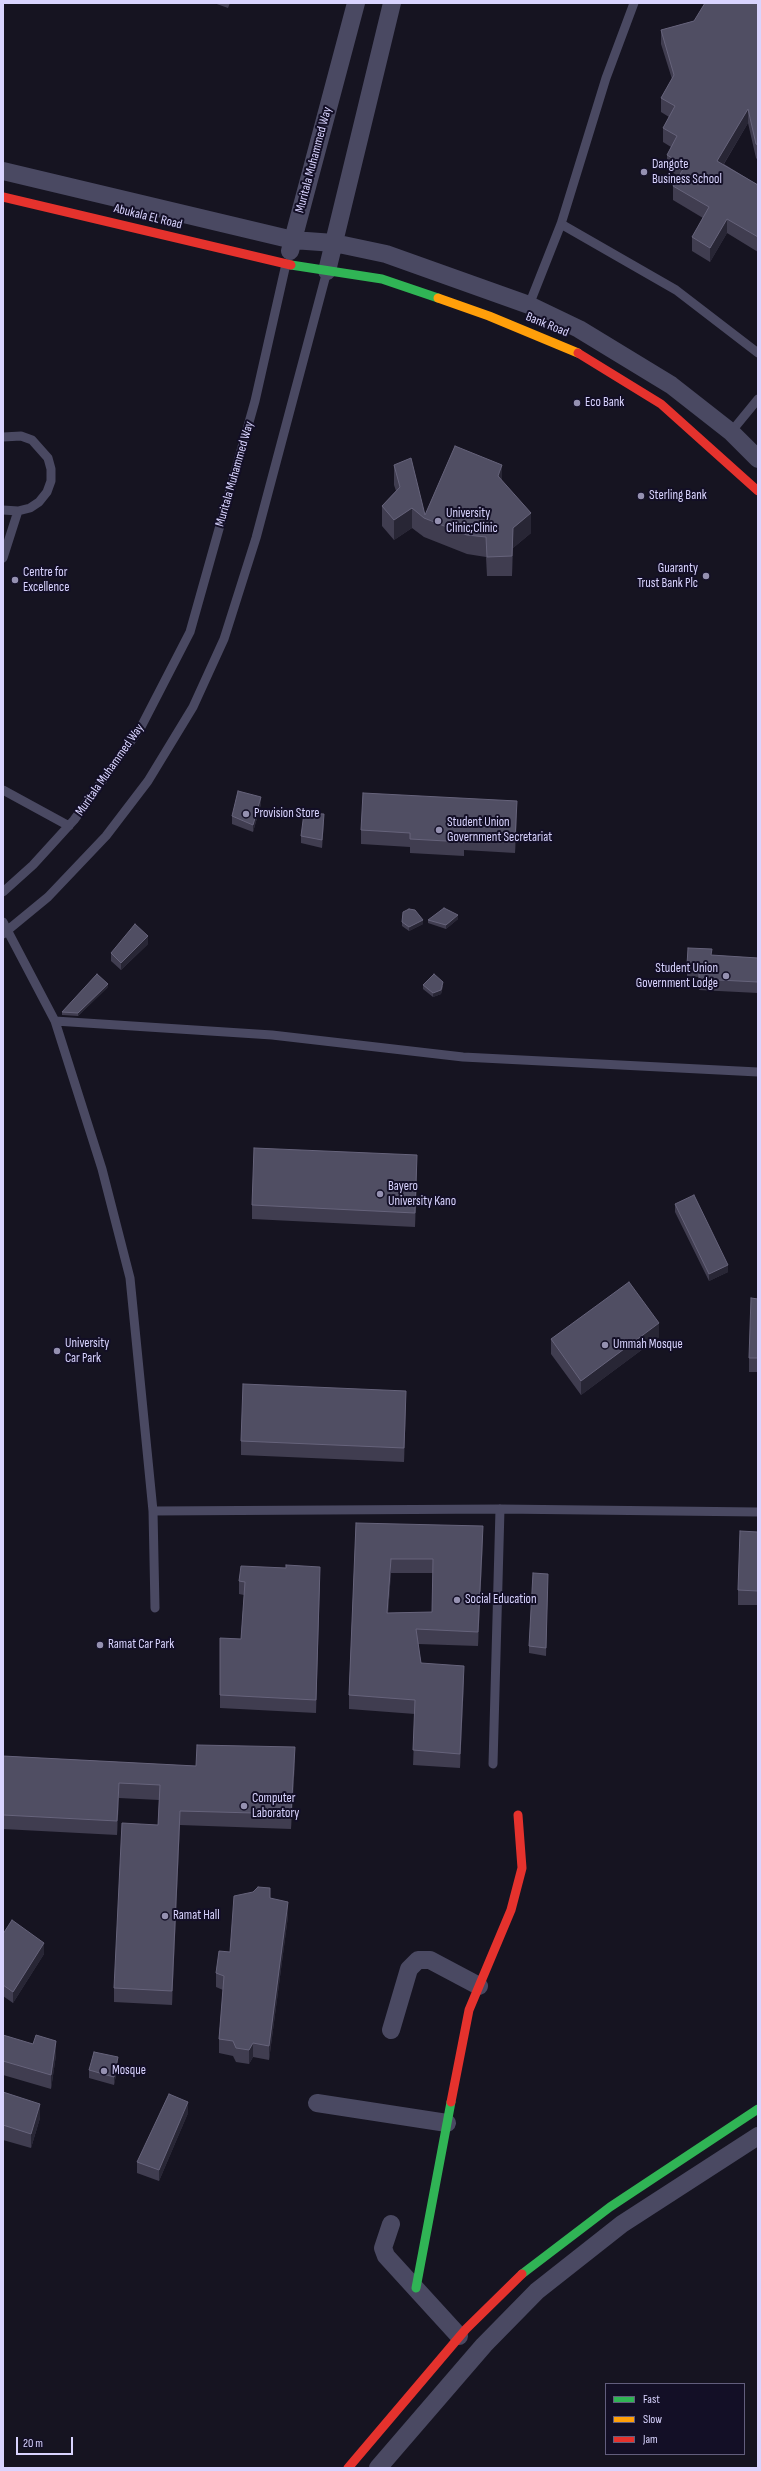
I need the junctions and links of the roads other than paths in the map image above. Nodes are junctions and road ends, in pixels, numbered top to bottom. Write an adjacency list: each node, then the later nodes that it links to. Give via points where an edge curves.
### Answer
1 (356, 3): 7 (street, Muritala Muhammed Way)
2 (392, 3): 8 (street)
3 (634, 3): 6 (lane, via 606,78)
4 (3, 171): 7 (street)
5 (3, 197): 9 (street, Abukala EL Road)
6 (561, 224): 11 (lane); 12 (lane, via 676,290)
7 (293, 240): 8 (street); 9 (street, Muritala Muhammed Way)
8 (334, 243): 10 (street); 11 (street, via 386,254)
9 (286, 264): 10 (street, Bank Road); 22 (lane, Muritala Muhammed Way, via 255,401 190,632 141,728)
10 (327, 271): 17 (street, Bank Road, via 382,279 489,316 573,350 661,404); 24 (lane, via 256,538 224,639 193,707 148,781 106,836 48,897)
11 (528, 305): 14 (street, via 579,329 671,385)
12 (758, 353)
13 (758, 399): 14 (lane)
14 (731, 432): 16 (street)
15 (3, 438): 19 (lane, via 21,436 32,440 48,458 51,469 51,481 43,497 30,508)
16 (758, 459)
17 (758, 491)
18 (3, 510): 19 (lane)
19 (18, 511): 20 (lane)
20 (3, 558)
21 (3, 790): 22 (lane)
22 (69, 826): 23 (lane, Muritala Muhammed Way, via 33,865)
23 (3, 892)
24 (5, 929): 25 (lane)
25 (55, 1021): 26 (lane, via 272,1035 463,1057); 28 (lane, via 102,1169 130,1278)
26 (758, 1072)
27 (500, 1509): 28 (lane); 29 (lane); 31 (lane)
28 (152, 1511): 30 (lane)
29 (758, 1512)
30 (155, 1608)
31 (493, 1764)
32 (518, 1815): 33 (street, via 522,1868 510,1910)
33 (479, 1986): 34 (street, via 430,1960 418,1960 409,1969); 37 (street, via 469,2010)
34 (390, 2030)
35 (317, 2104): 37 (street)
36 (758, 2109): 39 (street)
37 (447, 2123): 42 (street)
38 (758, 2136): 41 (street)
39 (610, 2206): 41 (street); 43 (street, via 519,2276)
40 (391, 2224): 42 (street, via 383,2248 386,2256)
41 (622, 2224): 45 (street, via 532,2297 484,2345)
42 (416, 2288): 43 (street)
43 (459, 2336): 44 (street)
44 (348, 2468)
45 (378, 2468)

